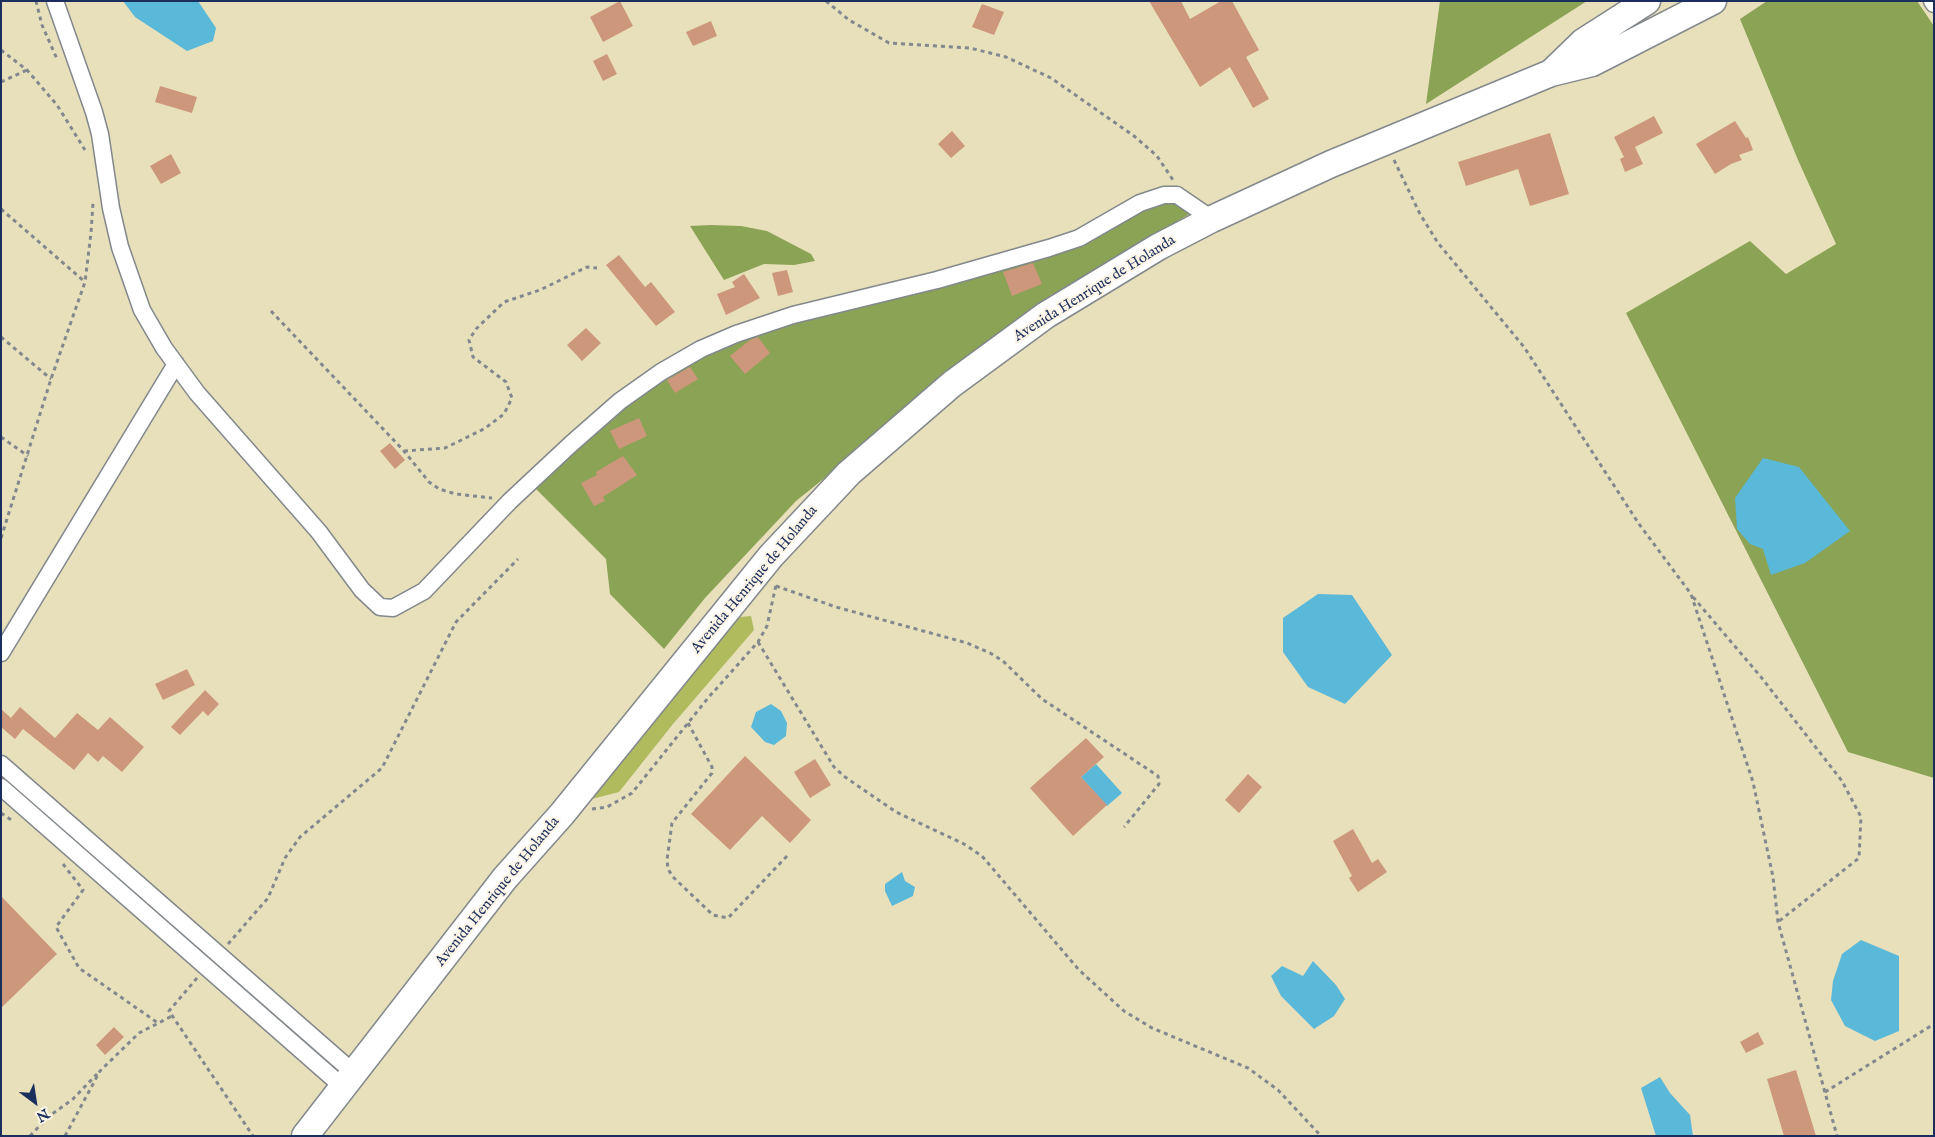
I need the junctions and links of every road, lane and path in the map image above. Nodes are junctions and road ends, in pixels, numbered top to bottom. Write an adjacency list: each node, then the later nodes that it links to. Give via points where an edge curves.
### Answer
1 (36, 1): 9 (path)
2 (55, 1): 23 (street, via 100,134 111,208 123,256 142,310)
3 (826, 1): 16 (path, via 848,20 888,43 970,48 1006,57 1052,78 1097,108 1157,156 1175,184)
4 (1647, 1): 11 (main road, via 1583,42)
5 (1713, 1): 11 (main road, via 1592,63)
6 (1932, 1): 7 (street)
7 (1934, 4)
8 (1, 50): 10 (path)
9 (58, 62)
10 (27, 70): 12 (path); 13 (path, via 57,105 89,156)
11 (1550, 73): 14 (main road, Avenida Henrique de Holanda)
12 (1, 82)
13 (83, 138)
14 (1385, 142): 18 (main road, Avenida Henrique de Holanda); 33 (path, via 1438,243 1524,347 1639,524)
15 (93, 194): 20 (path)
16 (1177, 195): 18 (street); 28 (street, via 1164,195 1140,203 1101,227 1048,248 937,280 793,315 701,349 620,401)
17 (1, 209): 20 (path)
18 (1212, 219): 30 (main road, Avenida Henrique de Holanda, via 1158,247 1046,315 952,384 848,473)
19 (596, 268): 26 (path, via 587,267 540,290 504,302 469,340 473,356 506,382 512,398 504,414 484,429 445,448)
20 (85, 282): 24 (path)
21 (271, 311): 26 (path)
22 (1, 337): 24 (path)
23 (176, 364): 28 (street, via 197,393 319,532 362,590 380,607 393,608 424,591); 35 (street)
24 (51, 379): 27 (path)
25 (1, 438): 27 (path)
26 (404, 451): 28 (path, via 429,482 439,489)
27 (28, 456): 29 (path)
28 (510, 501)
29 (1, 538)
30 (771, 556): 32 (path); 40 (main road, Avenida Henrique de Holanda)
31 (518, 559): 46 (path, via 456,622 382,768 300,837 285,858 268,898)
32 (776, 586): 34 (path, via 767,626); 42 (path, via 836,608 967,643 1003,661 1042,699 1158,776 1159,784)
33 (1691, 594): 45 (path, via 1753,782 1773,876); 45 (path, via 1842,781 1861,817 1859,858)
34 (758, 642): 36 (path); 58 (path, via 834,767 845,777 896,812 982,856 1079,970 1124,1011 1152,1028 1248,1068 1278,1090)
35 (1, 653)
36 (688, 724): 40 (path, via 632,793 607,807); 43 (path, via 712,767 712,773 672,823 667,860 673,878 713,915 728,918)
37 (1, 764): 46 (street)
38 (1, 788): 47 (street)
39 (1, 813): 41 (path)
40 (562, 814): 52 (main road, Avenida Henrique de Holanda, via 505,878)
41 (16, 823)
42 (1124, 827)
43 (787, 856)
44 (56, 858): 49 (path, via 83,890 56,927 79,968)
45 (1778, 922): 53 (path)
46 (218, 955): 52 (street)
47 (207, 967): 48 (path, via 169,1011); 52 (street)
48 (172, 1016): 49 (path); 56 (path)
49 (158, 1023): 51 (path, via 139,1033)
50 (1934, 1024): 53 (path)
51 (100, 1071): 54 (path); 55 (path)
52 (349, 1080): 57 (main road, Avenida Henrique de Holanda)
53 (1825, 1092): 59 (path)
54 (30, 1136)
55 (65, 1136)
56 (253, 1136)
57 (305, 1136)
58 (1322, 1136)
59 (1837, 1136)

